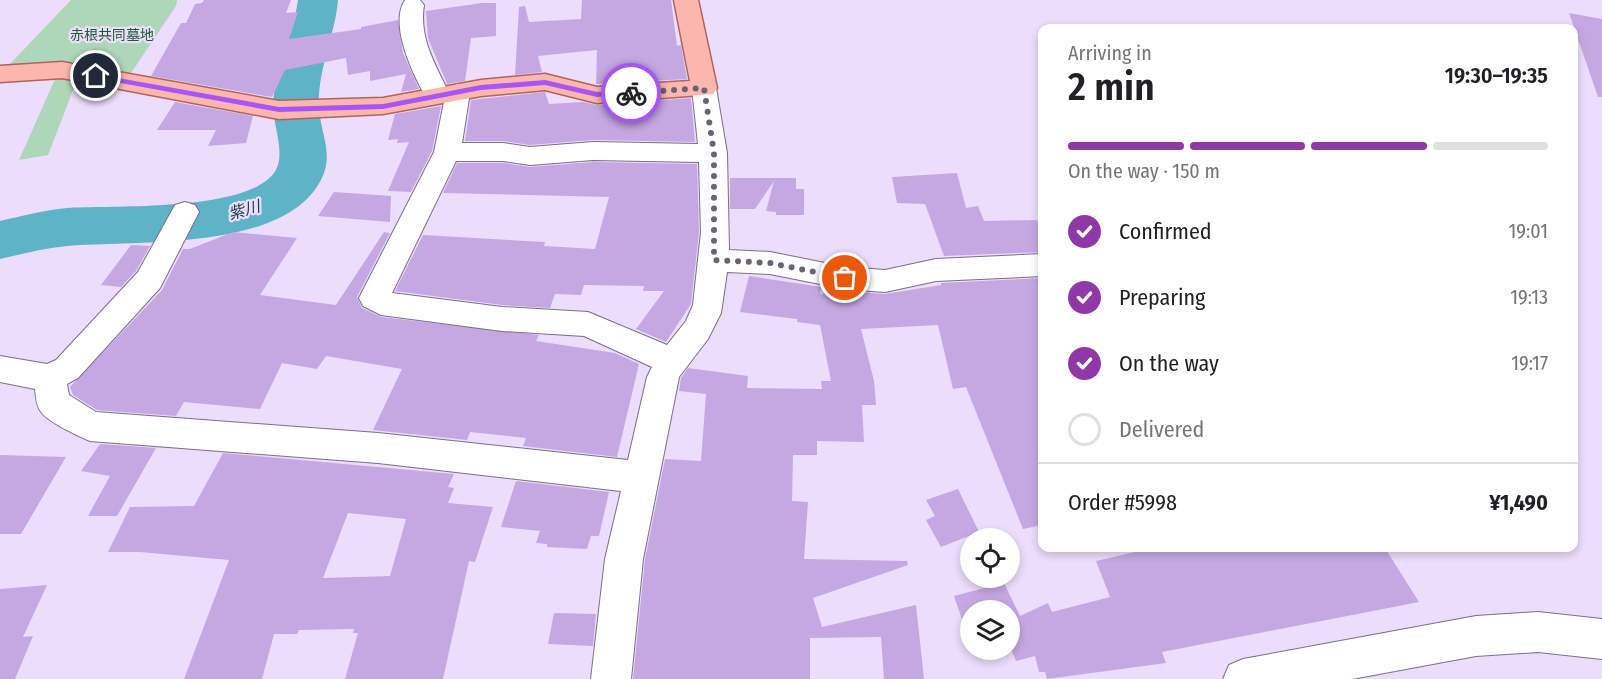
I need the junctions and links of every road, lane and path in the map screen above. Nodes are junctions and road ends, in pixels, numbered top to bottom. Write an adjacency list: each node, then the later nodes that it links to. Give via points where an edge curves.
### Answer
1 (686, 0): 4 (main road)
2 (413, 5): 5 (street, via 410,16 414,46)
3 (0, 74): 5 (main road, via 69,71 298,110 383,106)
4 (704, 88): 5 (main road, via 597,94 545,82); 7 (street)
5 (448, 94): 6 (street)
6 (447, 152): 7 (street, via 530,156 592,151); 11 (street, via 374,298 381,303 502,319 588,324)
7 (714, 153): 9 (street)
8 (179, 224): 13 (street, via 149,280 67,369)
9 (714, 260): 10 (street, via 770,263 845,278 885,281 936,270); 11 (street, via 707,312 692,338)
10 (1038, 265)
11 (671, 361): 14 (street, via 663,377)
12 (0, 369): 13 (street)
13 (50, 378): 14 (street, via 53,403 90,426 378,448)
14 (640, 477): 16 (street, via 624,559)
15 (1602, 639): 17 (street, via 1538,632 1476,636)
16 (611, 679)
17 (1243, 679)

